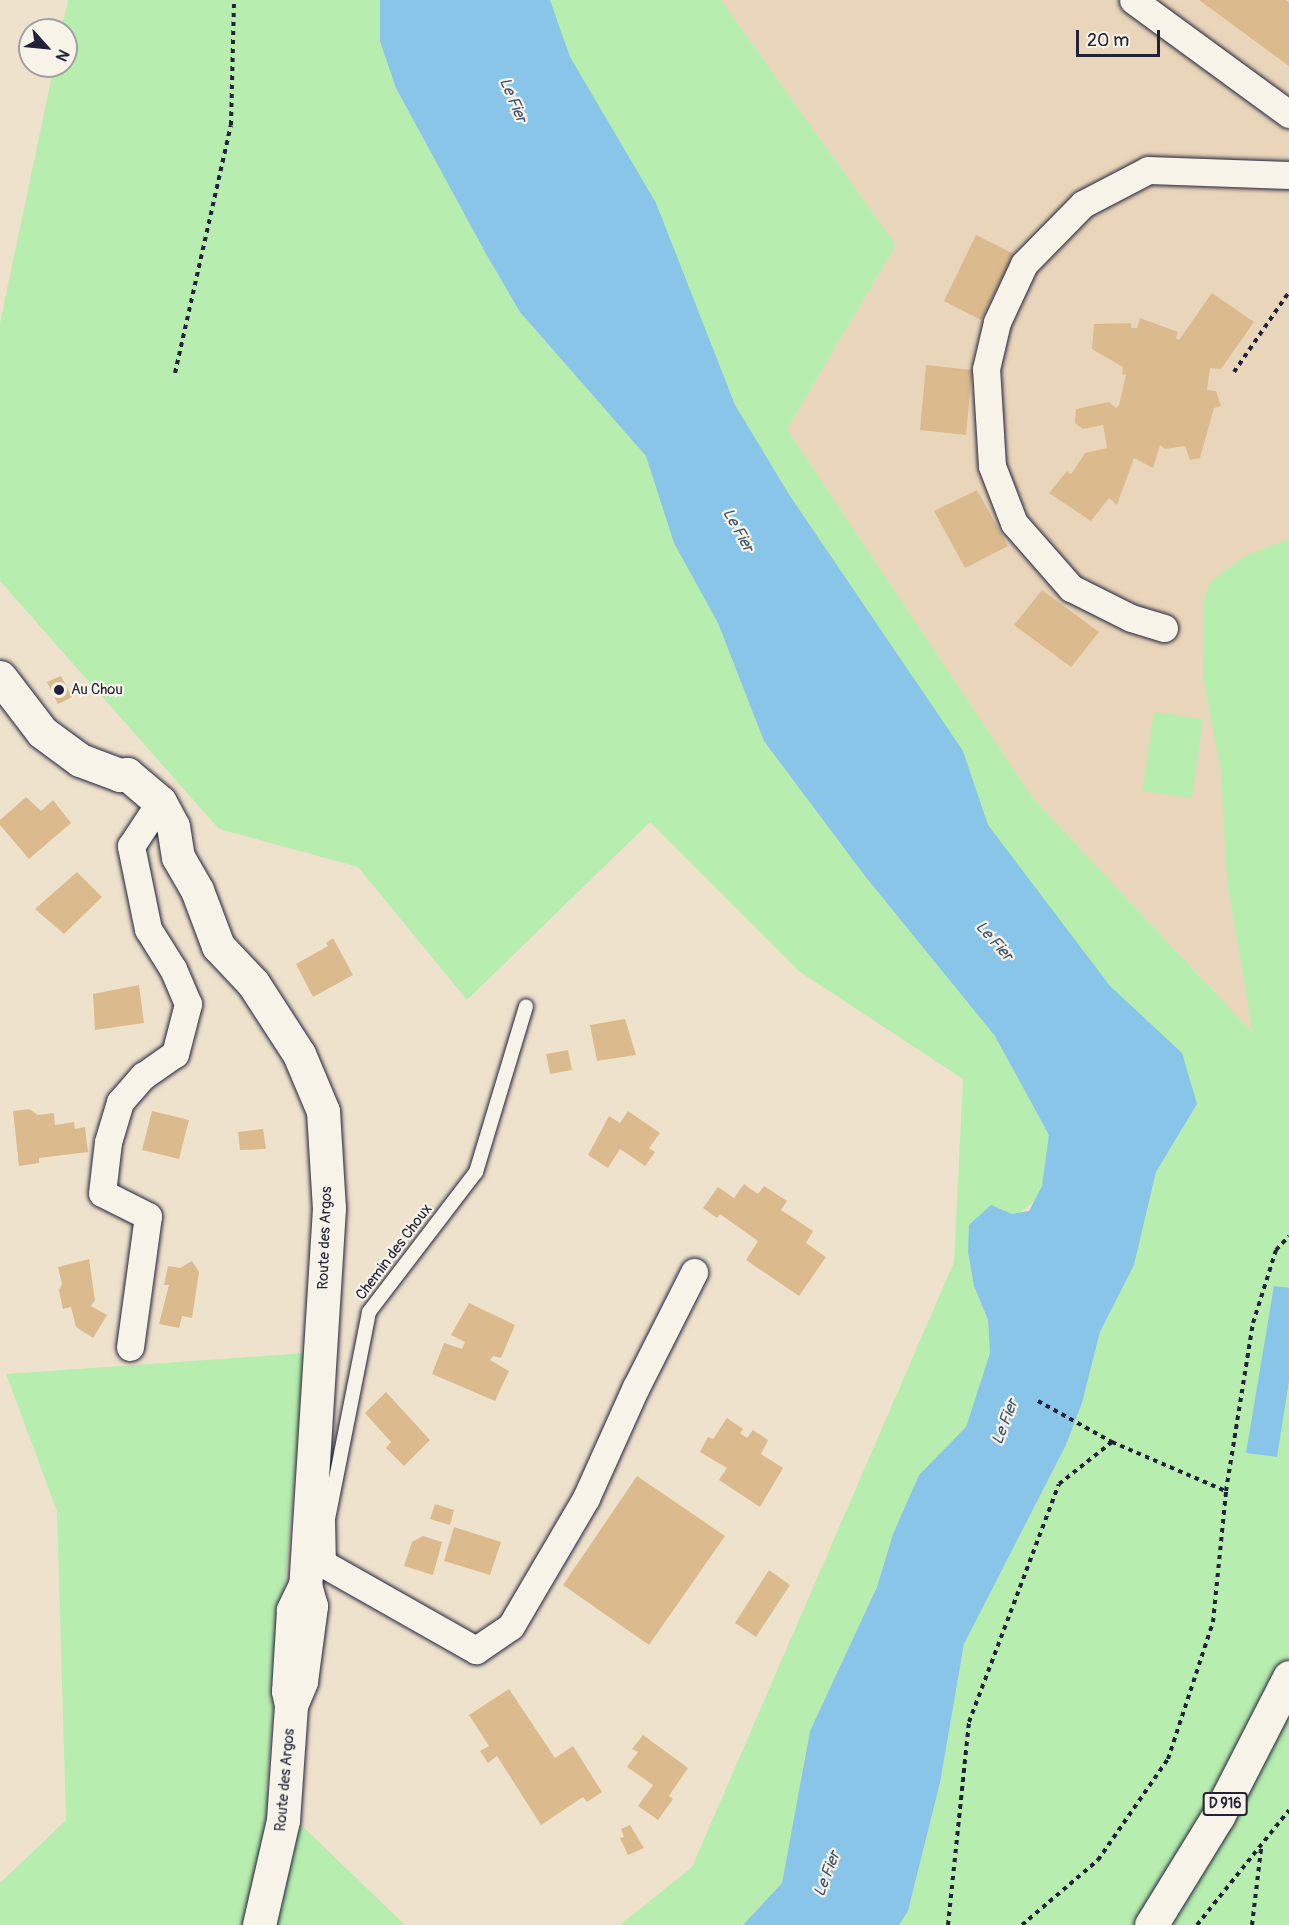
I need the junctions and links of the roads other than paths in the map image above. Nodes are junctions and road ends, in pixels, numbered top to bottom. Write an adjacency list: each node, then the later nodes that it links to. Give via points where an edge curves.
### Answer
1 (1133, 0): 2 (street)
2 (1289, 114)
3 (1289, 175): 4 (street, via 1148,170 1083,204 1024,264 997,322 986,369 992,466 1014,523 1071,588 1131,618)
4 (1164, 628)
5 (0, 677): 6 (main road, Route des Argos, via 42,732 70,740 126,766 127,774)
6 (167, 814): 9 (street, via 131,846 147,930 173,969 188,1004 175,1054 143,1076 120,1102 108,1142 102,1193 148,1216); 10 (main road, Route des Argos, via 190,834 199,864 197,890 219,946 253,982 299,1054 323,1111 329,1208 308,1542)
7 (526, 1006): 10 (lane, Chemin des Choux, via 476,1172 369,1312)
8 (694, 1272): 10 (street, via 586,1498 511,1626 476,1650)
9 (130, 1347)
10 (315, 1583): 12 (main road, Route des Argos, via 293,1610 284,1820)
11 (1289, 1677): 13 (main road, D 916, via 1223,1807)
12 (259, 1925)
13 (1151, 1925)

